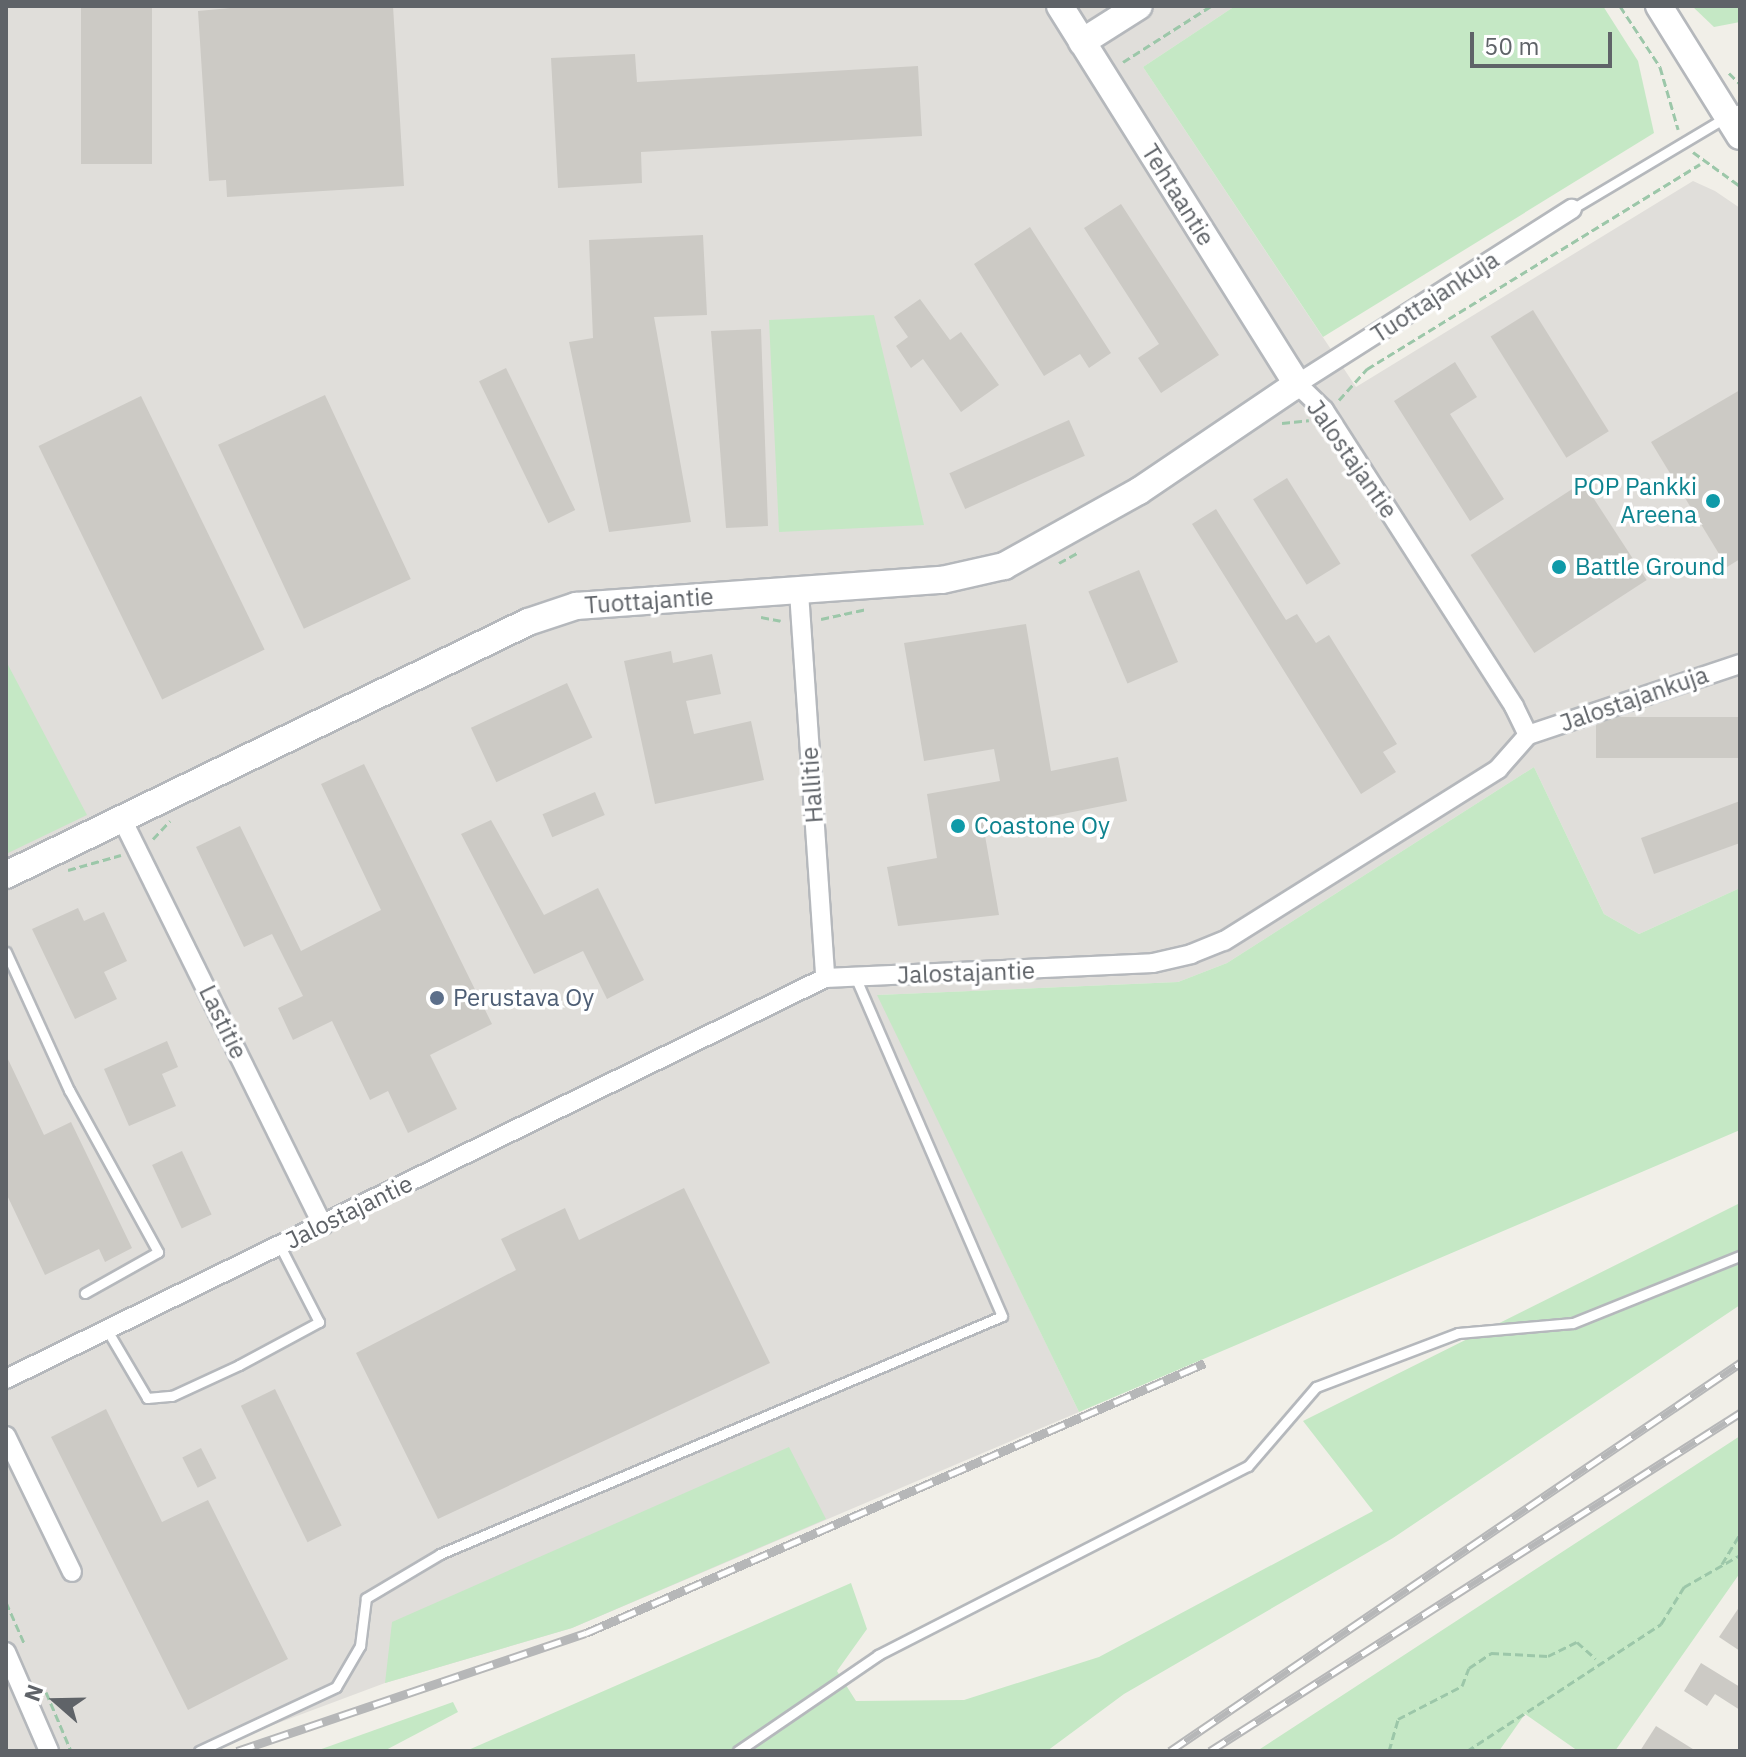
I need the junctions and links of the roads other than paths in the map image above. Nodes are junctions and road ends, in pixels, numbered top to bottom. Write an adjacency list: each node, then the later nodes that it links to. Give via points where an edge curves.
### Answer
1 (1060, 6): 4 (street, Tehtaantie)
2 (1139, 6): 4 (street)
3 (1659, 6): 5 (street)
4 (1082, 42): 7 (street, Tehtaantie)
5 (1736, 120): 6 (lane, via 1685,139)
6 (1572, 209): 7 (street, Tuottajankuja)
7 (1297, 384): 8 (street, Tuottajantie, via 1125,500 1004,566 942,580); 10 (street, Jalostajantie, via 1324,410)
8 (799, 592): 11 (street, Tuottajantie, via 636,599 564,610); 15 (street, Hallitie)
9 (1740, 664): 10 (street, Jalostajankuja)
10 (1528, 735): 14 (street, Jalostajantie, via 1498,769 1224,941 1191,954 1153,963)
11 (122, 819): 12 (street, Tuottajantie); 16 (street, Lastitie)
12 (6, 875)
13 (6, 952): 19 (lane, via 69,1090 158,1252)
14 (855, 977): 15 (street, Jalostajantie); 26 (lane, via 1002,1316 440,1554 366,1598 360,1646 336,1687)
15 (825, 978): 16 (street, Jalostajantie)
16 (323, 1225): 17 (street, Jalostajantie)
17 (280, 1246): 20 (street, Jalostajantie); 20 (lane, via 319,1322 239,1365 172,1396 147,1398)
18 (1740, 1256): 27 (lane, via 1573,1323 1458,1333 1316,1387 1248,1466 878,1655)
19 (85, 1293)
20 (107, 1330): 21 (street, Jalostajantie)
21 (6, 1379)
22 (6, 1436): 23 (street)
23 (72, 1572)
24 (6, 1652): 25 (street)
25 (49, 1751)
26 (199, 1751)
27 (738, 1751)

